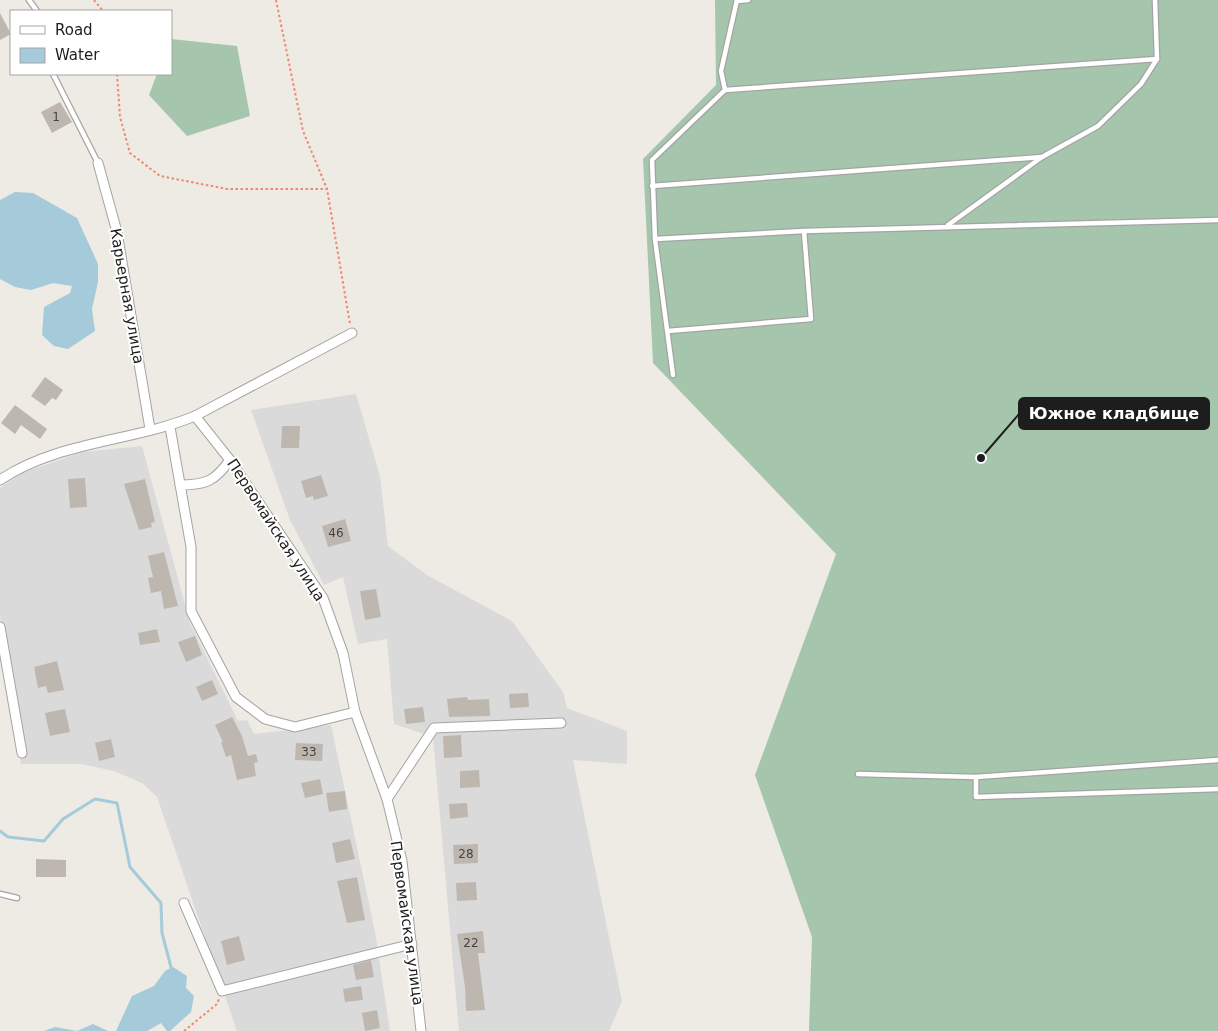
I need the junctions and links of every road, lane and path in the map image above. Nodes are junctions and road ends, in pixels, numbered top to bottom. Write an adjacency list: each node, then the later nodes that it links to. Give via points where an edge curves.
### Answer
1 (276, 0): 12 (path, via 303,131)
2 (737, 0): 3 (lane); 8 (lane, via 721,71)
3 (748, 0)
4 (1155, 0): 5 (lane)
5 (1157, 59): 8 (lane); 9 (lane, via 1141,84 1098,126)
6 (54, 75): 10 (lane)
7 (117, 75): 12 (path, via 120,117 130,153 160,176 228,188)
8 (725, 90): 11 (lane, via 652,160)
9 (1042, 157): 11 (lane); 14 (lane)
10 (98, 163): 22 (street, Карьерная улица, via 117,232)
11 (652, 186): 16 (lane)
12 (327, 189): 18 (path)
13 (1218, 220): 14 (lane)
14 (947, 226): 15 (lane)
15 (804, 231): 16 (lane); 17 (lane, via 811,319)
16 (656, 239): 17 (lane)
17 (668, 331): 19 (lane)
18 (352, 333): 20 (street)
19 (673, 375)
20 (195, 416): 21 (street); 23 (street, Первомайская улица)
21 (170, 426): 22 (street); 25 (street)
22 (150, 430): 24 (street, via 60,452 17,469)
23 (230, 460): 25 (street, via 212,480 199,485); 27 (street, Первомайская улица, via 322,598 343,653)
24 (0, 480)
25 (180, 485): 27 (street, via 190,547 191,611 236,697 265,719 295,726)
26 (0, 627): 29 (street)
27 (355, 712): 34 (street, Первомайская улица)
28 (561, 723): 34 (street, via 434,728)
29 (22, 753)
30 (1218, 760): 32 (lane)
31 (858, 774): 32 (lane)
32 (976, 777): 33 (lane, via 976,797)
33 (1218, 790)
34 (387, 799): 38 (street, Первомайская улица, via 402,861)
35 (0, 894): 36 (lane)
36 (16, 898)
37 (184, 904): 39 (street)
38 (412, 944): 39 (street); 41 (street, Первомайская улица)
39 (222, 991): 40 (path, via 217,1004)
40 (184, 1031)
41 (421, 1031)

